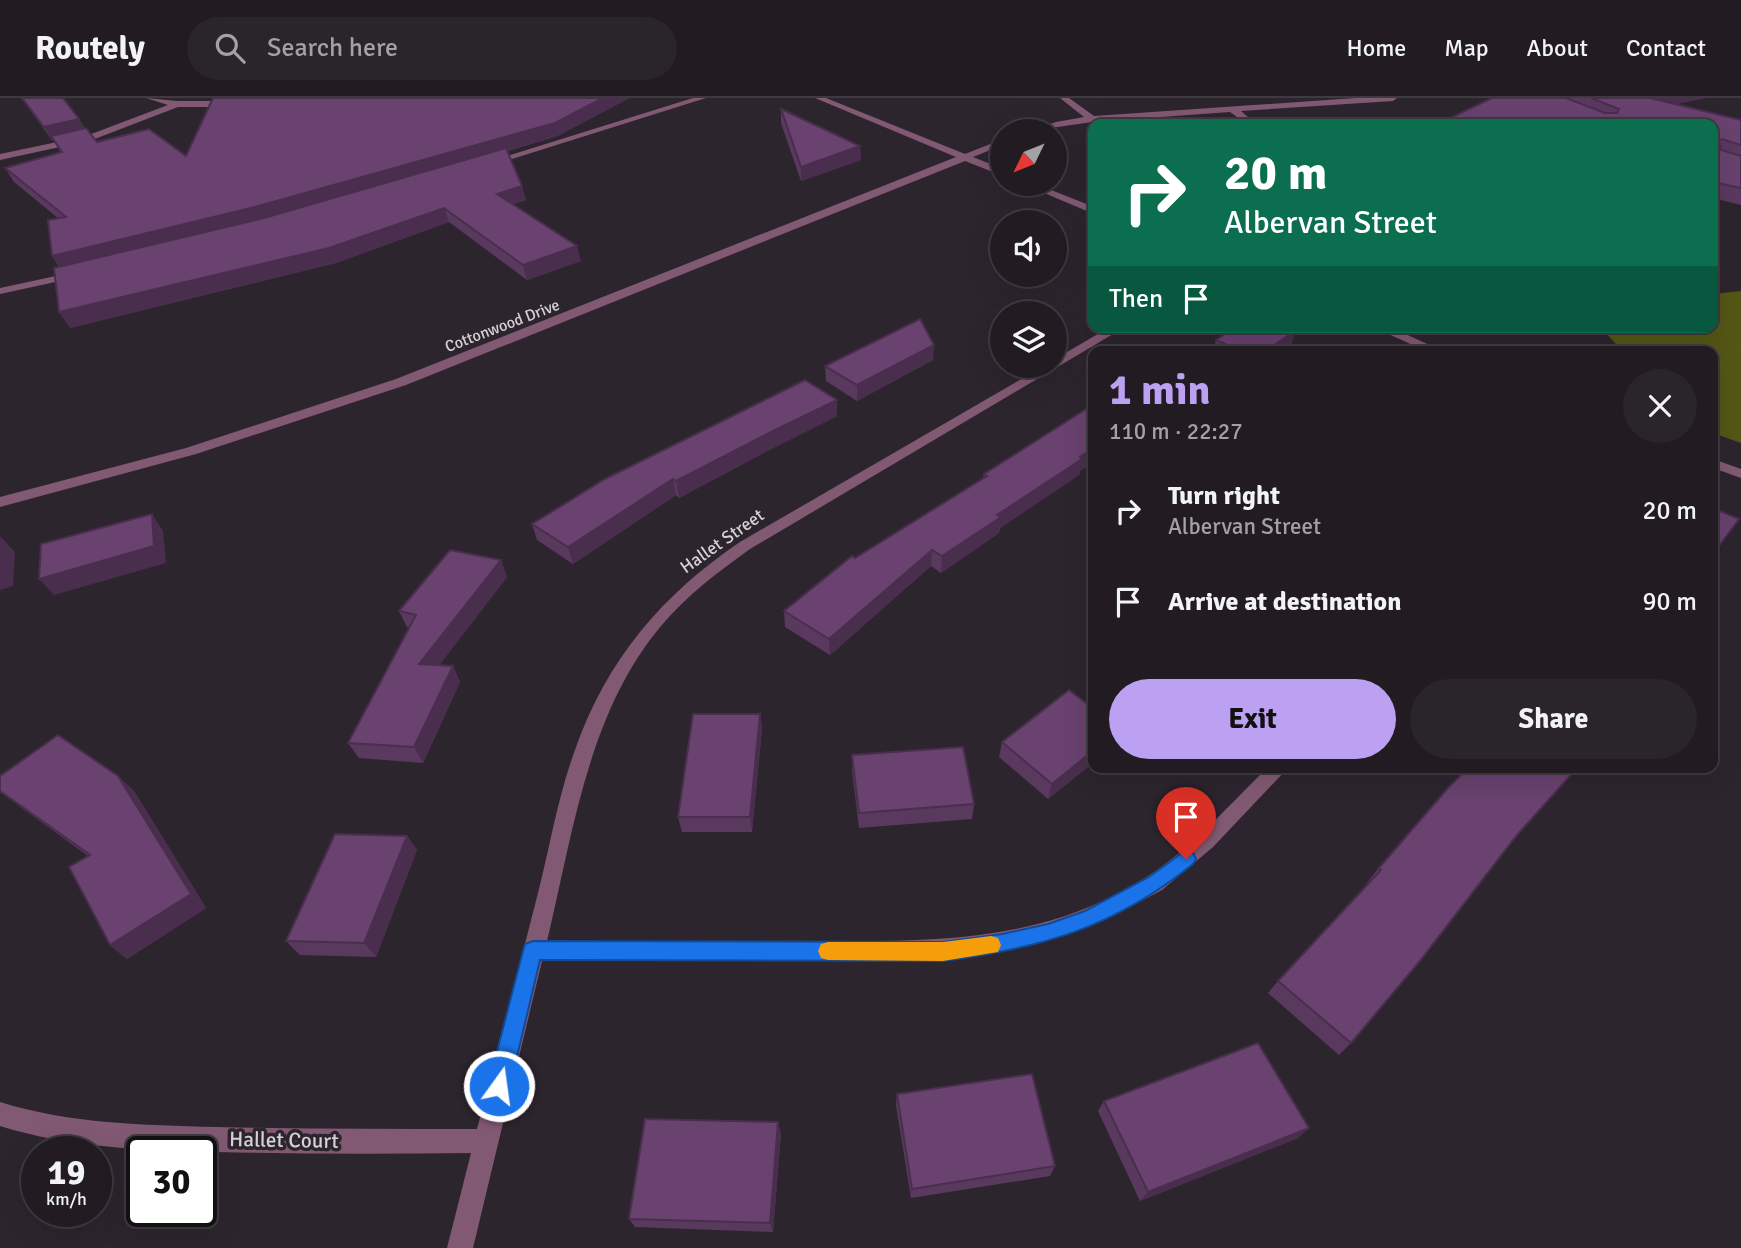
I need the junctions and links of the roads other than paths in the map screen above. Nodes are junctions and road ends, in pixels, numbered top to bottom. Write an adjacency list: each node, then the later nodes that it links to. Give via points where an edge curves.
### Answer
1 (150, 98): 8 (street)
2 (702, 98): 17 (street)
3 (819, 98): 16 (street)
4 (1064, 98): 10 (street)
5 (1393, 98): 6 (street)
6 (1359, 99): 9 (street)
7 (240, 103): 8 (street)
8 (177, 104): 15 (street, via 89,138)
9 (1232, 108): 10 (street); 11 (street)
10 (1092, 119)
11 (1246, 119)
12 (1088, 120): 13 (street)
13 (1068, 123)
14 (990, 147): 16 (street, Cottonwood Drive)
15 (0, 157)
16 (962, 157): 18 (street); 30 (street, Cottonwood Drive, via 401,382 191,451)
17 (481, 166)
18 (990, 168)
19 (1057, 196): 20 (street)
20 (1088, 209)
21 (96, 271): 22 (street)
22 (0, 291)
23 (1109, 333): 26 (street, Hallet Street)
24 (1393, 333): 25 (street)
25 (1425, 346)
26 (1067, 357)
27 (1032, 378): 32 (street, Hallet Street, via 774,527 705,573 656,621 615,680 584,750)
28 (1718, 465): 29 (street)
29 (1741, 474)
30 (0, 502)
31 (1274, 773): 32 (street, via 1202,846 1156,883 1091,918 1048,933 943,951)
32 (533, 951): 34 (street, Hallet Street)
33 (0, 1114): 34 (street, Hallet Court, via 90,1135)
34 (486, 1141): 35 (street, Hallet Street)
35 (460, 1248)

